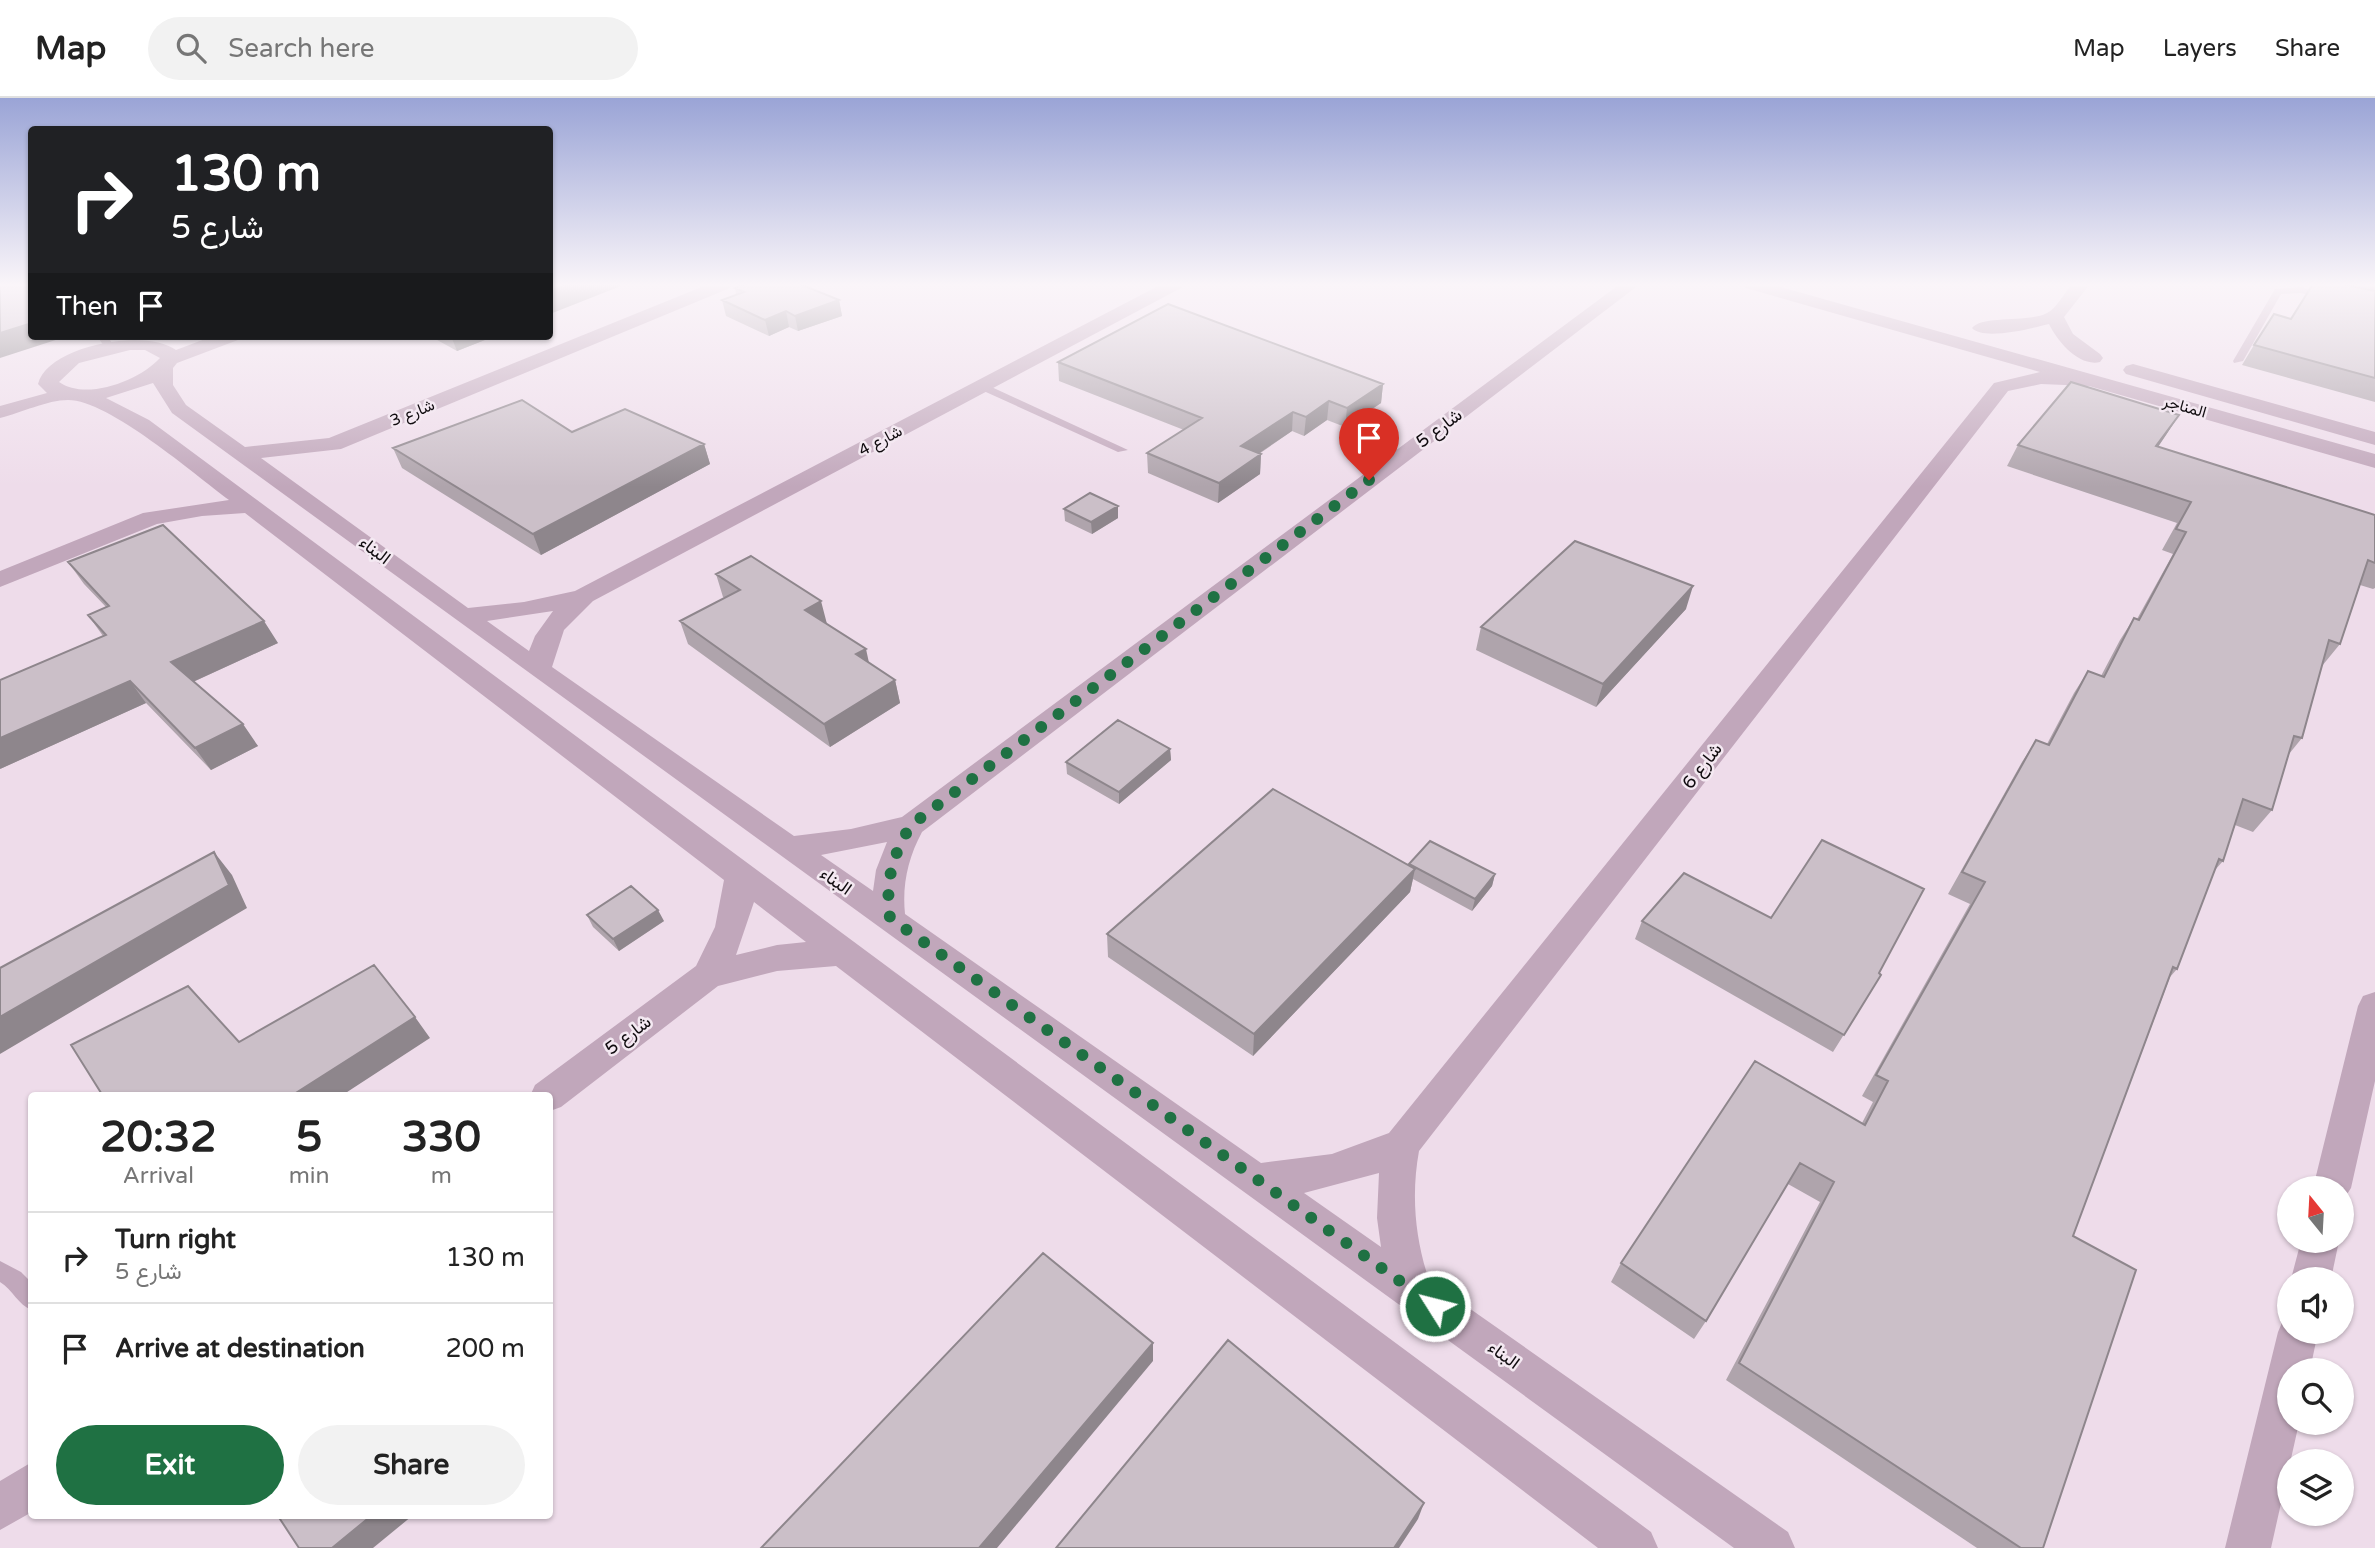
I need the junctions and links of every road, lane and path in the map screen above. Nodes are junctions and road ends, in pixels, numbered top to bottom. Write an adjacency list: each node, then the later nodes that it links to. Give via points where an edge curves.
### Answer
1 (87, 352): 19 (street, via 50,376 48,384 53,390)
2 (141, 352): 13 (street)
3 (166, 352): 13 (street)
4 (178, 352): 13 (street)
5 (559, 352): 22 (street, شارع 3)
6 (1046, 352): 17 (street, شارع 4)
7 (1541, 352): 34 (street, شارع 5)
8 (1983, 352): 18 (street)
9 (2020, 352): 16 (street, المناجر)
10 (2068, 352): 15 (street, المناجر)
11 (2089, 352): 15 (street)
12 (2243, 352): 14 (lane)
13 (160, 357): 19 (street, via 138,383); 24 (street, البناء, via 163,385 179,409)
14 (2238, 361)
15 (2106, 362): 21 (street, المناجر)
16 (2091, 380): 18 (street, via 2041,379); 25 (street, المناجر)
17 (981, 386): 23 (lane); 31 (street, شارع 4)
18 (2001, 387): 42 (street, شارع 6)
19 (75, 394): 20 (street); 26 (street, via 142,424)
20 (0, 412)
21 (2375, 439)
22 (333, 444): 24 (street, شارع 3); 27 (street, شارع 3, via 306,465)
23 (1122, 450)
24 (241, 454): 27 (street, البناء)
25 (2375, 461)
26 (199, 468): 28 (street); 29 (street, via 180,494)
27 (291, 487): 32 (street, البناء)
28 (250, 506): 29 (street); 36 (street)
29 (150, 518): 30 (street)
30 (0, 580)
31 (584, 596): 32 (street, شارع 4, via 524,610); 33 (street, شارع 4, via 549,631)
32 (463, 616): 33 (street, البناء)
33 (539, 668): 35 (street, البناء)
34 (911, 825): 35 (street, شارع 5, via 851,840); 37 (street, شارع 5, via 890,870)
35 (788, 848): 37 (street, البناء)
36 (740, 875): 38 (street); 39 (street, شارع 5, via 734,923)
37 (890, 918): 44 (street, البناء)
38 (844, 952): 39 (street, شارع 5, via 777,958); 51 (street)
39 (708, 975): 41 (street, شارع 5)
40 (2375, 1006): 43 (street)
41 (553, 1092)
42 (1402, 1145): 44 (street, شارع 6, via 1335,1172); 46 (street, شارع 6, via 1394,1179 1394,1214 1399,1252)
43 (2335, 1176)
44 (1258, 1180): 46 (street, البناء)
45 (0, 1271): 47 (lane)
46 (1412, 1290): 52 (street, البناء)
47 (28, 1295)
48 (2277, 1423): 53 (street)
49 (28, 1487): 50 (street)
50 (0, 1508)
51 (1635, 1548)
52 (1772, 1548)
53 (2248, 1548)

